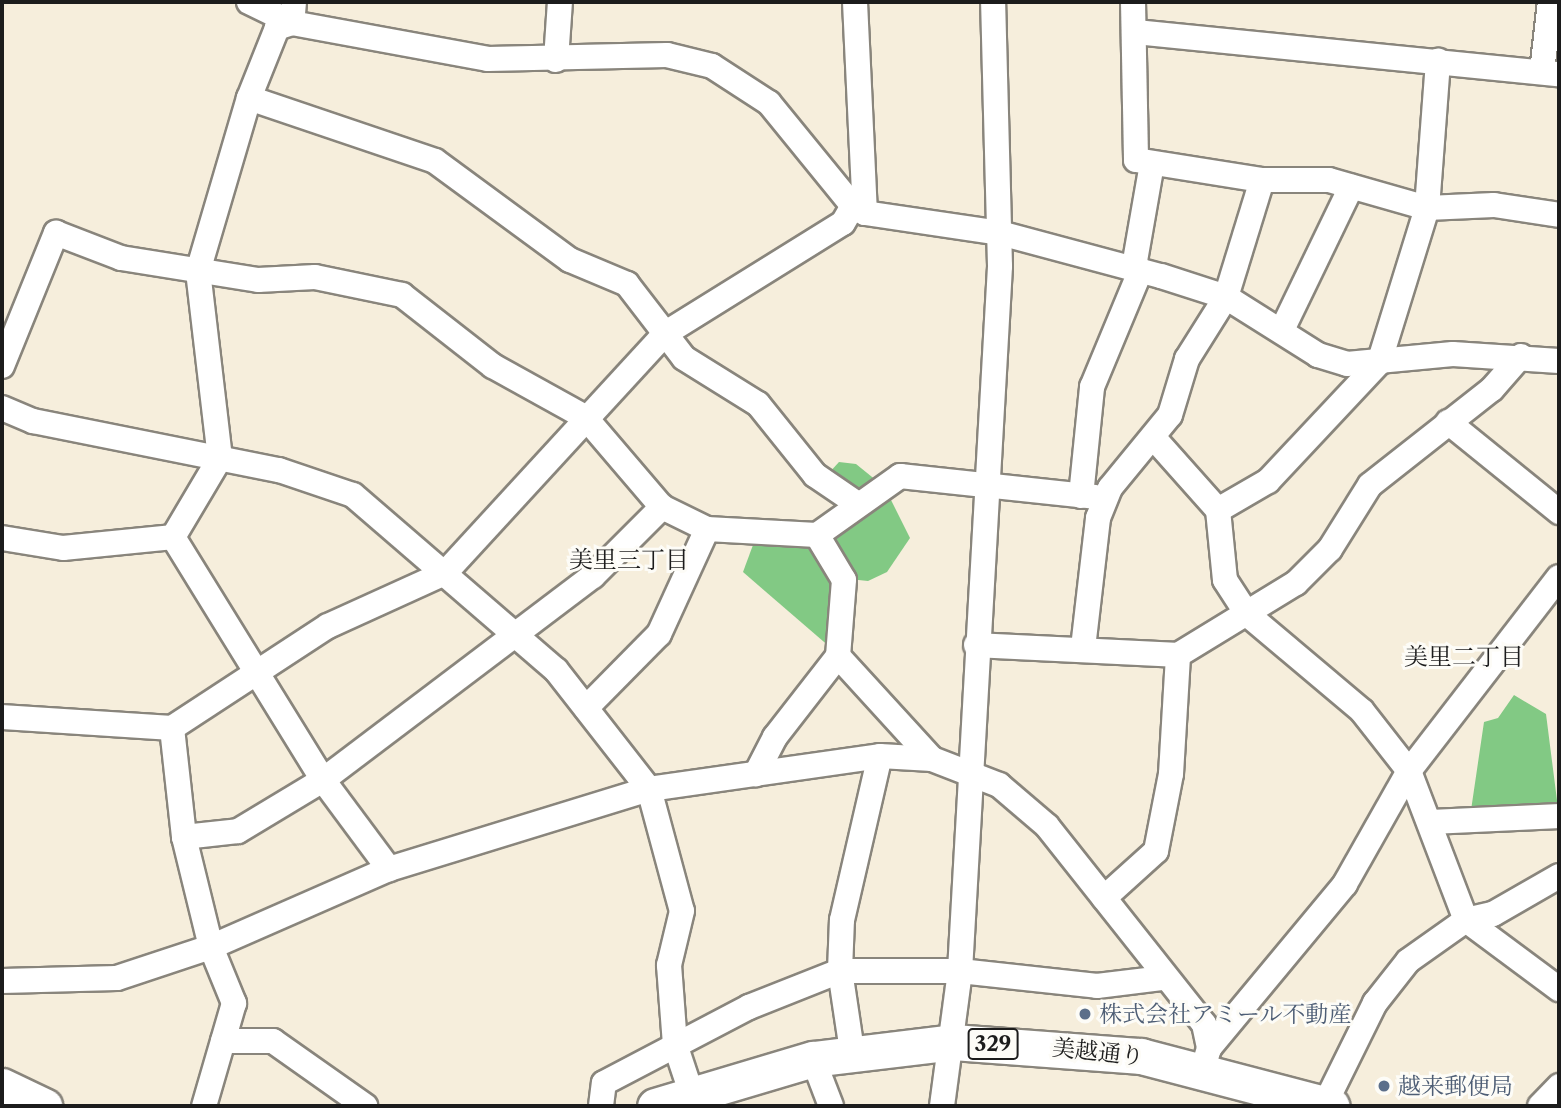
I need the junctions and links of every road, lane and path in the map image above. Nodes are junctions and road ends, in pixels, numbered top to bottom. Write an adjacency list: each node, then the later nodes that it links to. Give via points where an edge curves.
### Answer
1 (249, 2): 7 (street)
2 (560, 2): 9 (street)
3 (855, 2): 17 (street)
4 (993, 2): 19 (street)
5 (1133, 2): 8 (street)
6 (1550, 2): 11 (street)
7 (293, 12): 9 (street, via 488,59); 12 (street, via 276,28)
8 (1135, 32): 10 (street); 13 (street, via 1136,160)
9 (556, 60): 17 (street, via 667,55 741,80 813,150)
10 (1438, 60): 11 (street); 16 (street)
11 (1551, 73)
12 (248, 98): 20 (street); 24 (street, via 435,160 526,221 570,260 626,284)
13 (1152, 164): 14 (street); 21 (street, via 1135,261)
14 (1262, 180): 15 (street, via 1329,180); 22 (street)
15 (1351, 187): 16 (street); 23 (street)
16 (1427, 208): 18 (street, via 1494,205); 27 (street)
17 (859, 210): 19 (street); 24 (street)
18 (1559, 215)
19 (1000, 233): 21 (street); 34 (street)
20 (198, 271): 28 (street, via 121,258 56,233); 30 (street, via 258,280 315,277 402,295 493,366); 33 (street)
21 (1139, 274): 22 (street); 35 (street, via 1092,387)
22 (1226, 297): 23 (street); 32 (street, via 1187,359 1170,415)
23 (1282, 330): 27 (street, via 1318,355 1347,364)
24 (666, 333): 30 (street); 37 (street, via 684,358 758,404 815,475)
25 (1521, 356): 26 (street); 27 (street, via 1453,354); 31 (street, via 1492,389)
26 (1559, 361)
27 (1379, 363): 39 (street, via 1268,481)
28 (2, 366)
29 (2, 408): 33 (street, via 33,421)
30 (585, 417): 38 (street); 45 (street)
31 (1448, 422): 40 (street); 48 (street, via 1370,485 1330,549 1296,583)
32 (1153, 437): 36 (street); 39 (street)
33 (220, 458): 43 (street); 45 (street, via 353,495)
34 (988, 481): 35 (street); 37 (street, via 900,476); 51 (street)
35 (1081, 496): 36 (street)
36 (1106, 498): 52 (street, via 1098,518)
37 (856, 503): 42 (street)
38 (662, 507): 41 (street); 50 (street, via 602,568)
39 (1218, 510): 47 (street)
40 (1559, 512)
41 (707, 530): 42 (street); 56 (street, via 659,634)
42 (817, 535): 54 (street, via 844,580)
43 (173, 537): 44 (street, via 63,548); 55 (street)
44 (2, 538)
45 (445, 572): 50 (street); 55 (street, via 328,626)
46 (1559, 577): 62 (street)
47 (1225, 580): 48 (street); 49 (street)
48 (1247, 614): 49 (street); 62 (street, via 1362,711)
49 (1217, 632): 53 (street)
50 (515, 633): 56 (street, via 556,670); 64 (street)
51 (976, 645): 52 (street); 61 (street)
52 (1083, 648): 53 (street)
53 (1178, 655): 71 (street, via 1171,774 1156,851)
54 (838, 656): 60 (street); 63 (street, via 775,737)
55 (258, 678): 58 (street); 64 (street)
56 (586, 708): 65 (street)
57 (2, 717): 58 (street)
58 (172, 727): 68 (street)
59 (880, 756): 60 (street); 63 (street); 74 (street, via 842,920)
60 (932, 759): 61 (street)
61 (968, 770): 71 (street, via 1026,803); 75 (street)
62 (1409, 771): 67 (street); 83 (street, via 1345,884)
63 (757, 774): 65 (street)
64 (323, 779): 68 (street, via 238,831); 69 (street)
65 (649, 789): 69 (street); 81 (street, via 682,911 669,965)
66 (1559, 816): 67 (street)
67 (1432, 822): 72 (street)
68 (184, 837): 73 (street)
69 (389, 869): 73 (street)
70 (1559, 876): 72 (street, via 1493,914)
71 (1104, 898): 76 (street)
72 (1466, 919): 78 (street); 89 (street, via 1408,961 1375,1003)
73 (211, 947): 77 (street, via 100,982); 79 (street, via 234,1003)
74 (840, 971): 75 (street); 81 (street); 82 (street)
75 (960, 971): 76 (street, via 1097,986); 80 (street)
76 (1162, 978): 83 (street, via 1204,1024)
77 (2, 981)
78 (1559, 989)
79 (223, 1041): 91 (street); 92 (street, via 273,1041)
80 (953, 1042): 82 (highway, 美越通り / 329); 83 (highway, 美越通り / 329); 96 (street)
81 (675, 1044): 87 (street); 93 (street, via 604,1083)
82 (852, 1051): 84 (highway, 美越通り / 329)
83 (1206, 1058): 88 (highway, 美越通り / 329)
84 (813, 1059): 87 (highway, 美越通り / 329); 95 (street)
85 (2, 1086): 90 (highway)
86 (1559, 1086): 97 (street)
87 (692, 1095): 94 (highway, 美越通り / 329)
88 (1286, 1099): 89 (highway, 美越通り / 329)
89 (1329, 1105)
90 (44, 1106)
91 (204, 1106)
92 (365, 1106)
93 (601, 1106)
94 (656, 1106)
95 (831, 1106)
96 (942, 1106)
97 (1539, 1106)

